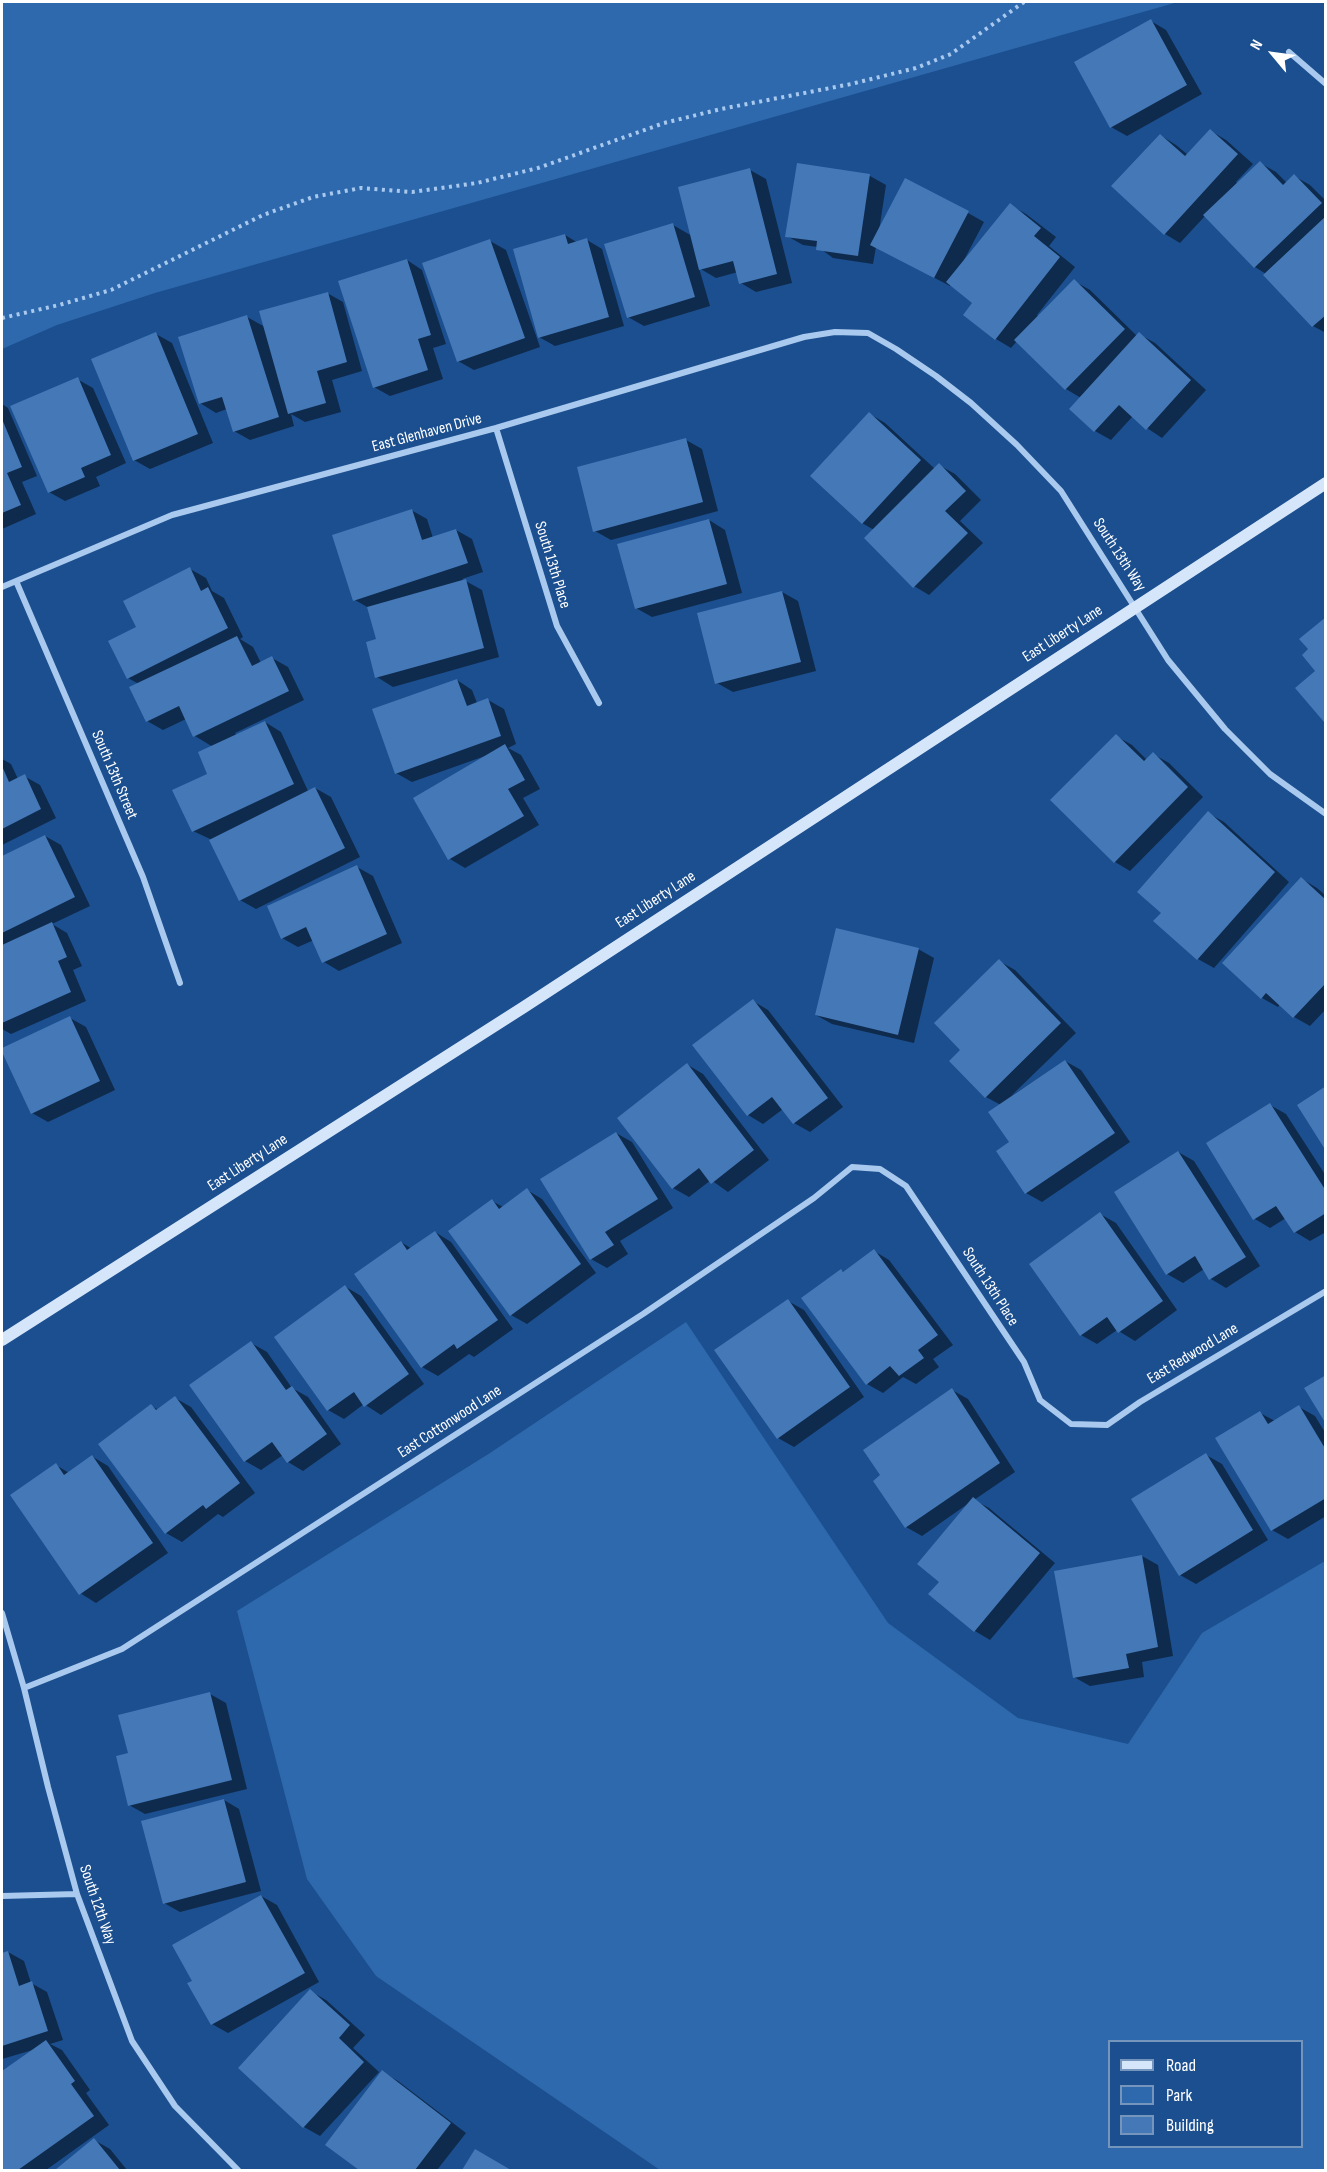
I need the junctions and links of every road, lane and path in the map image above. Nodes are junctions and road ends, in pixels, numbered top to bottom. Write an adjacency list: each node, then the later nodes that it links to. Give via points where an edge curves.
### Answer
1 (1024, 2): 4 (path, via 951,54 916,68 664,123 538,168 477,183 412,192 361,188 313,197 262,215 111,290)
2 (1289, 52): 3 (street)
3 (1326, 84)
4 (2, 318)
5 (868, 333): 6 (street, East Glenhaven Drive, via 835,332 804,337); 10 (street, South 13th Way, via 944,383 1017,445 1061,491)
6 (496, 428): 8 (street, East Glenhaven Drive, via 172,515); 11 (street, South 13th Place, via 557,627)
7 (1326, 483): 10 (street, East Liberty Lane)
8 (16, 581): 9 (street, East Glenhaven Drive); 13 (street, South 13th Street, via 143,877)
9 (2, 587)
10 (1136, 606): 12 (street, South 13th Way, via 1168,660 1225,729 1270,774); 16 (street, East Liberty Lane, via 524,1007)
11 (599, 703)
12 (1326, 814)
13 (180, 983)
14 (880, 1169): 17 (street, South 13th Place, via 906,1186 1024,1362 1040,1400); 19 (street, East Cottonwood Lane, via 852,1167 814,1198 643,1314 122,1649)
15 (1326, 1291): 17 (street, East Redwood Lane, via 1107,1425)
16 (2, 1340)
17 (1071, 1424)
18 (2, 1613): 19 (street, South 12th Way)
19 (24, 1688): 20 (street, South 12th Way)
20 (77, 1894): 21 (street); 22 (street, South 12th Way, via 132,2042 175,2106)
21 (2, 1896)
22 (238, 2170)

